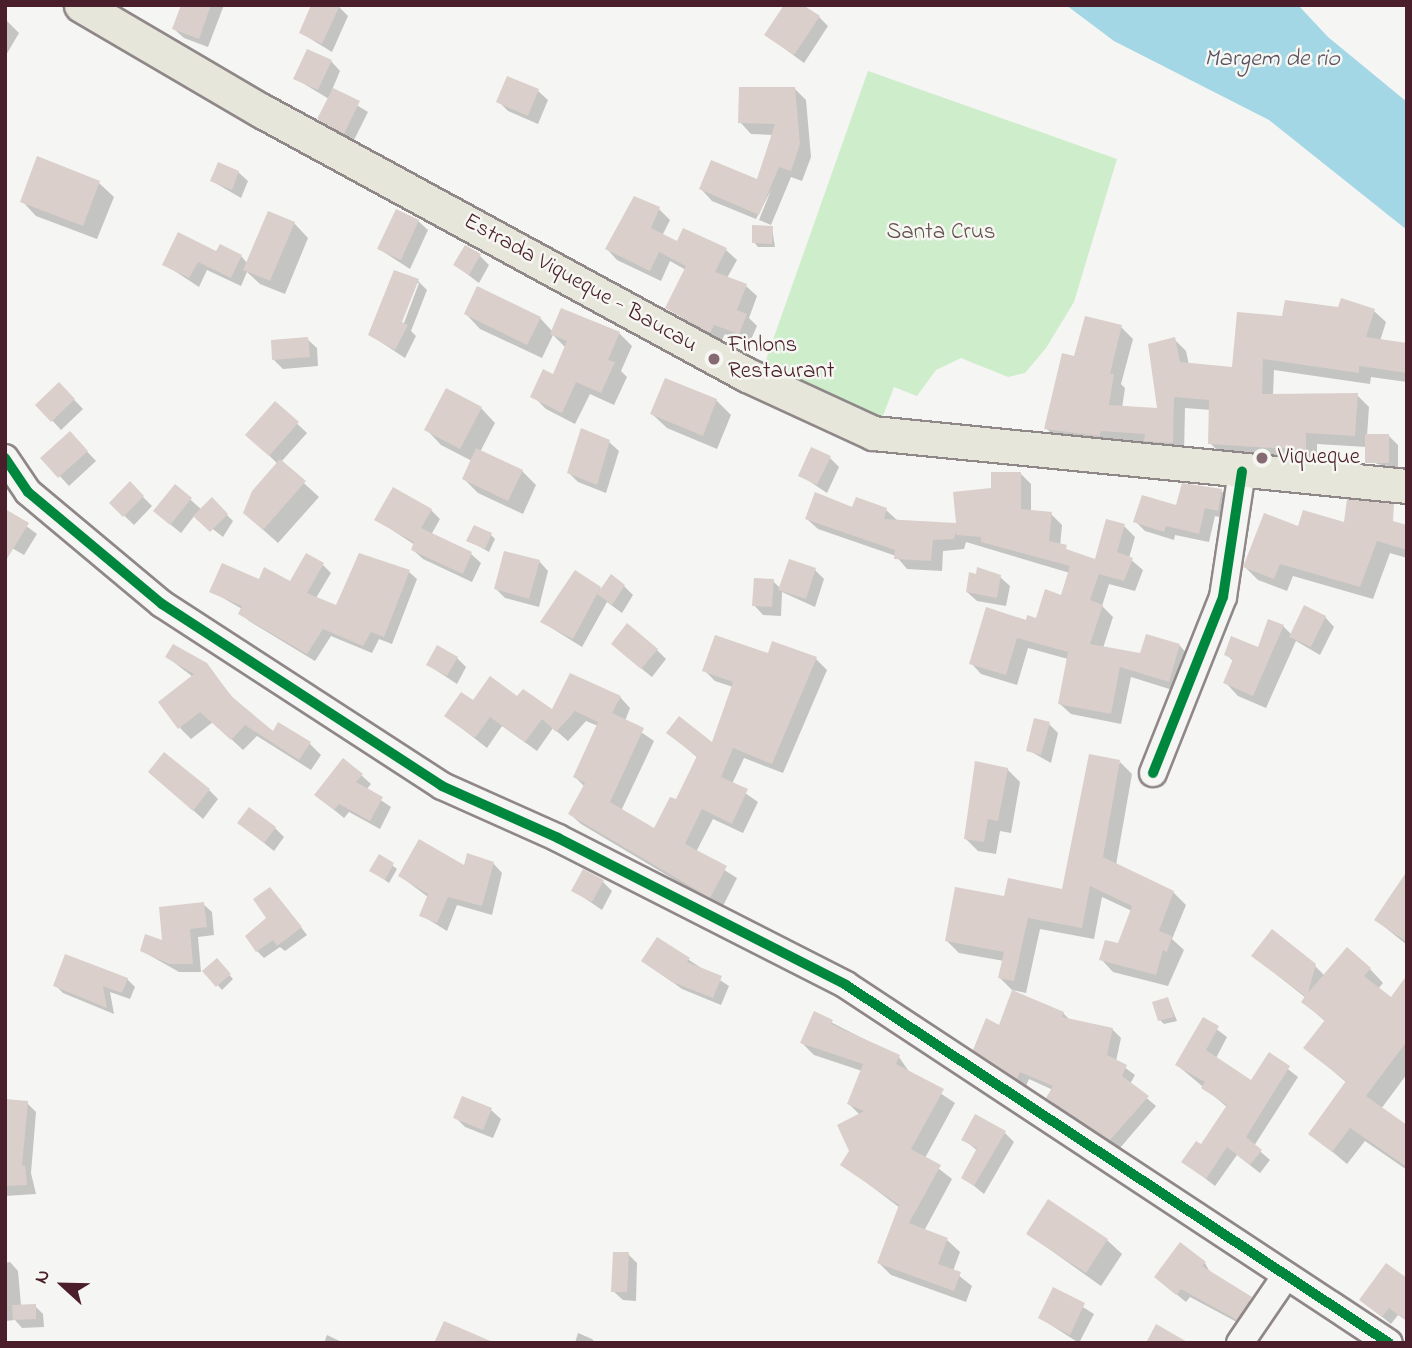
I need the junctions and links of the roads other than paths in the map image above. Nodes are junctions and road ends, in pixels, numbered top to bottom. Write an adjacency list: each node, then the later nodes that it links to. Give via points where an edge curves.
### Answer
1 (81, 5): 3 (main road, Estrada Viqueque - Baucau, via 262,111 747,375 873,433)
2 (5, 458): 6 (street, via 27,492 162,604 442,786 558,838 846,985)
3 (1242, 471): 4 (main road, Estrada Viqueque - Baucau); 5 (street, via 1223,597)
4 (1407, 486)
5 (1153, 773)
6 (1285, 1277): 7 (street); 8 (street)
7 (1240, 1343)
8 (1388, 1343)

